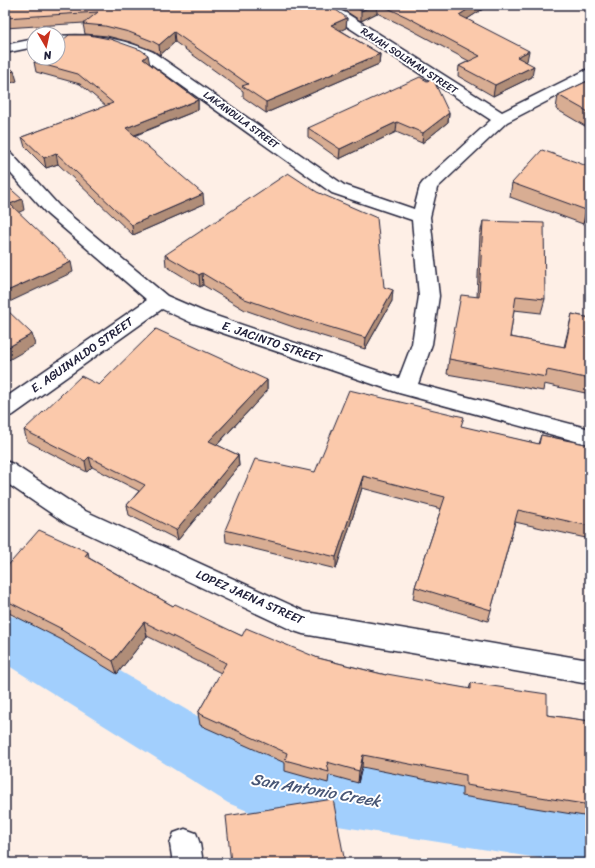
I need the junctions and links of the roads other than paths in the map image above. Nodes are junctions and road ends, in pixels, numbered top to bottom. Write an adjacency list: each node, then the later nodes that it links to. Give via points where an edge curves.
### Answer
1 (316, 5): 6 (street, RAJAH SOLIMAN STREET, via 341,16)
2 (66, 40): 8 (street, LAKANDULA STREET, via 102,39 129,46 148,55 338,189)
3 (26, 45): 4 (street)
4 (5, 49)
5 (590, 73): 6 (street)
6 (501, 119): 8 (street, via 429,186)
7 (5, 157): 9 (street, E. JACINTO STREET, via 53,210)
8 (421, 218): 10 (street, via 428,296 422,344)
9 (160, 301): 10 (street, E. JACINTO STREET, via 197,317); 11 (street, E. AGUINALDO STREET)
10 (406, 388): 12 (street, E. JACINTO STREET)
11 (5, 409)
12 (590, 437)
13 (5, 470): 14 (street, LOPEZ JAENA STREET, via 75,517 303,623 583,671)
14 (590, 670)

